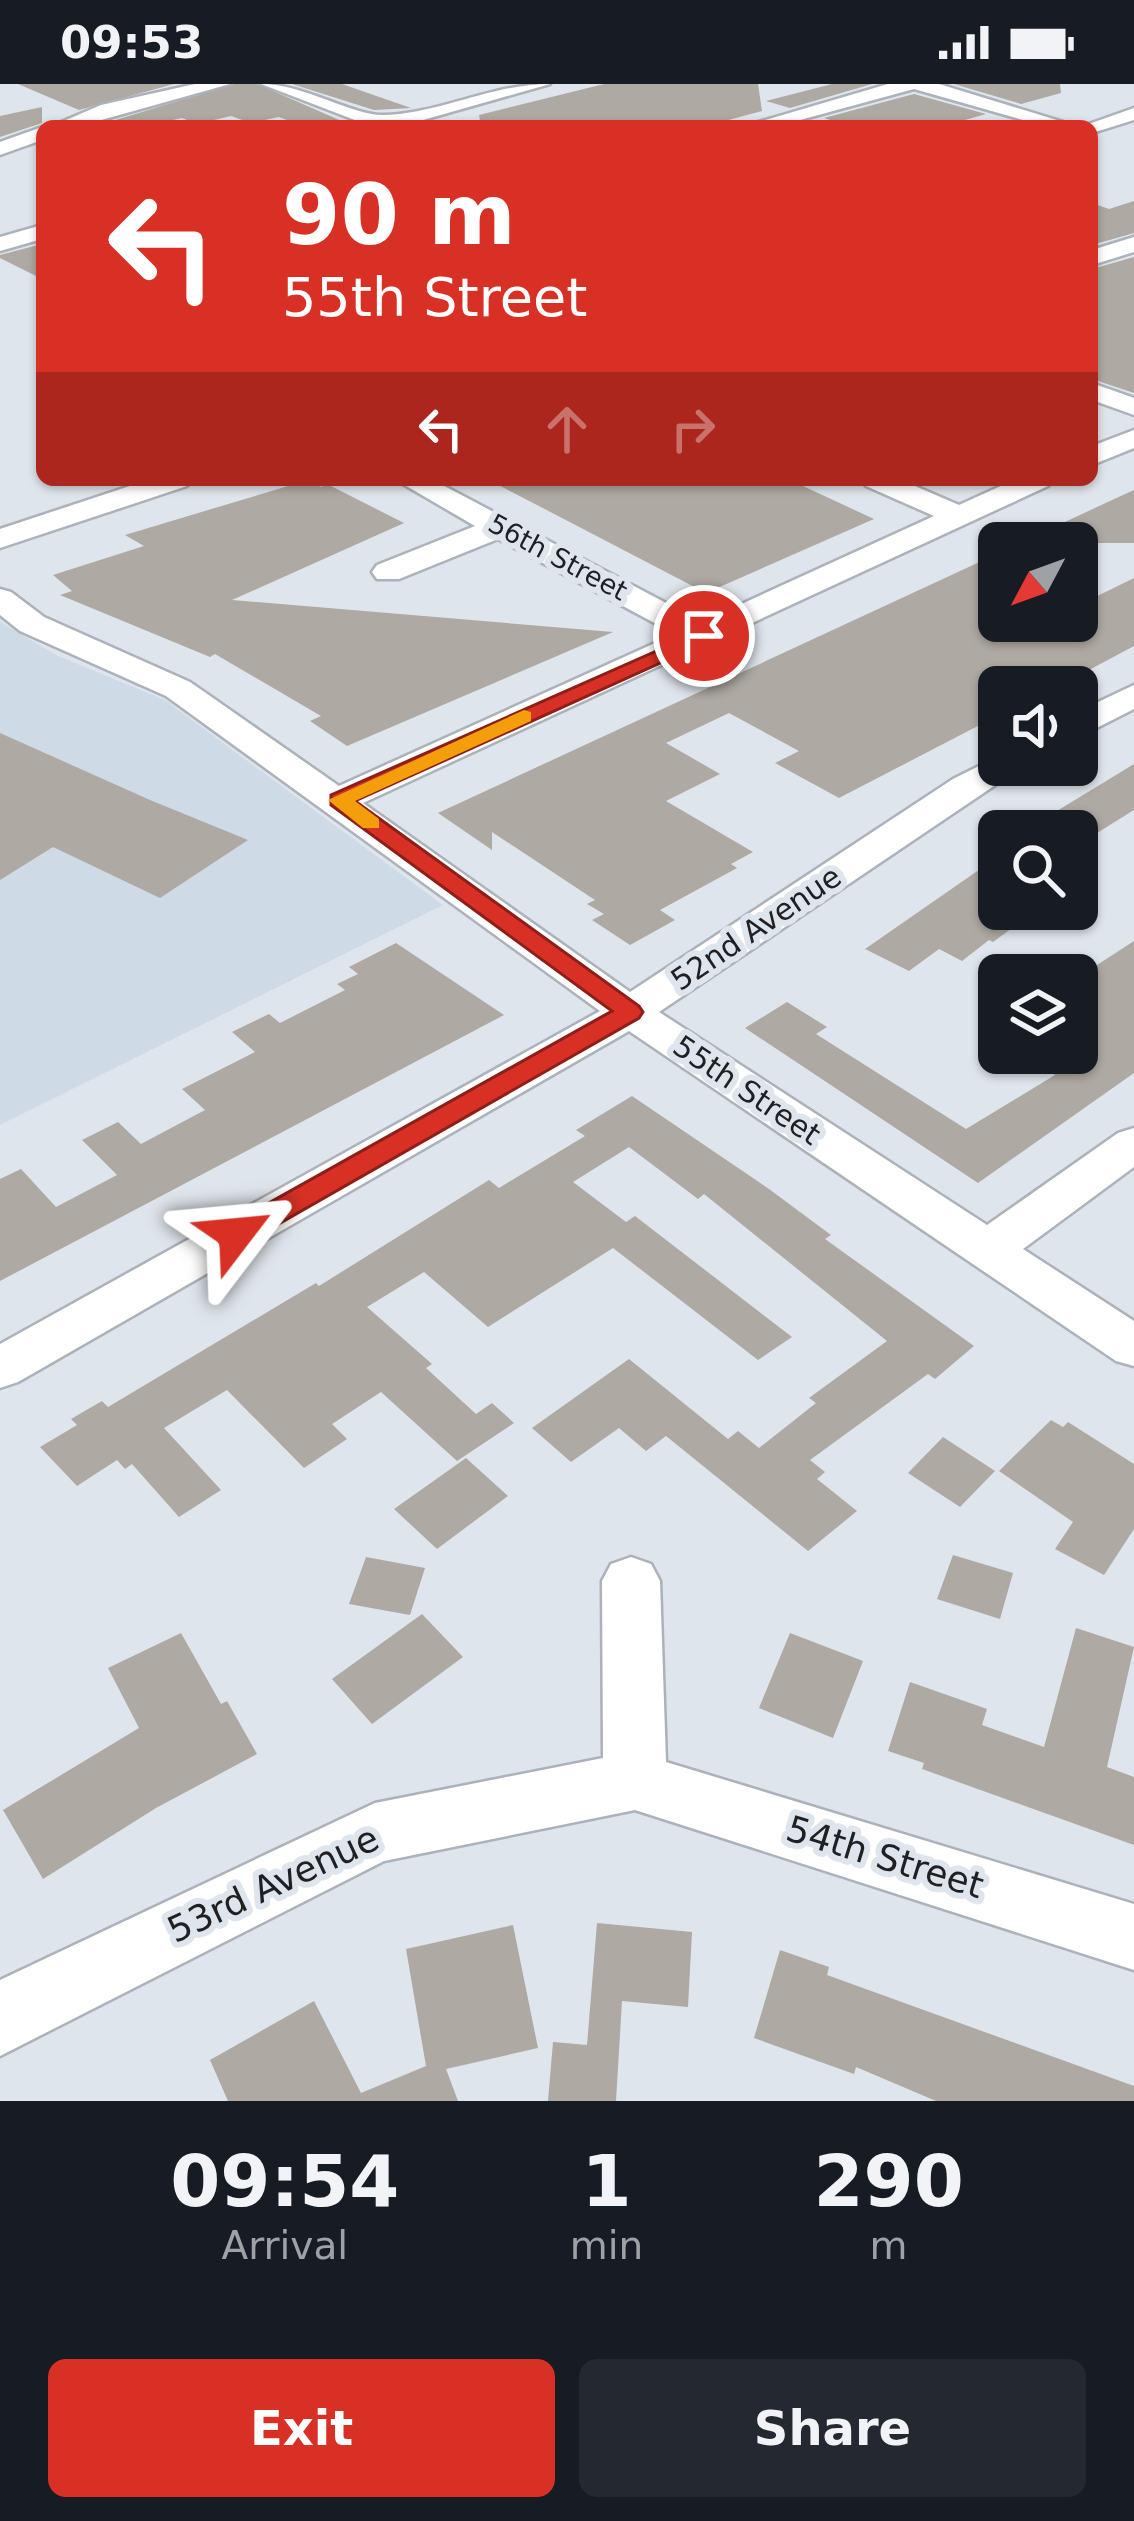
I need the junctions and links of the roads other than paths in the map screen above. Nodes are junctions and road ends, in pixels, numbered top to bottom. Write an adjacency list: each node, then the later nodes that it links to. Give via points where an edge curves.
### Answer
1 (221, 84): 6 (street)
2 (270, 84): 7 (street)
3 (541, 84): 8 (street)
4 (914, 84): 9 (street); 10 (street)
5 (1134, 114): 11 (street)
6 (79, 120)
7 (367, 120)
8 (400, 120)
9 (778, 120)
10 (1044, 120)
11 (1099, 133)
12 (36, 136): 13 (street)
13 (0, 149)
14 (36, 234): 15 (street)
15 (0, 244)
16 (1134, 244): 17 (street)
17 (1098, 256)
18 (1098, 393): 19 (street)
19 (1134, 407)
20 (1134, 438): 21 (street)
21 (1098, 453)
22 (159, 486): 28 (street)
23 (423, 486): 27 (street, 56th Street)
24 (890, 486): 26 (street)
25 (1024, 486): 26 (street)
26 (957, 515): 31 (street)
27 (502, 527): 29 (street); 31 (street, 56th Street)
28 (0, 538)
29 (388, 572)
30 (0, 599): 35 (street, 55th Street, via 32,624 178,688)
31 (704, 636): 35 (street)
32 (1134, 695): 33 (street)
33 (1098, 715)
34 (978, 781): 36 (street, 52nd Avenue)
35 (339, 800): 36 (street, 55th Street)
36 (630, 1012): 38 (street, 55th Street); 40 (street, 52nd Avenue)
37 (1134, 1144): 38 (street)
38 (985, 1251): 39 (street, 55th Street)
39 (1134, 1347)
40 (0, 1368)
41 (631, 1582): 42 (street)
42 (635, 1780): 43 (street, 54th Street); 44 (street, 53rd Avenue, via 375,1833)
43 (1134, 1937)
44 (0, 2021)

